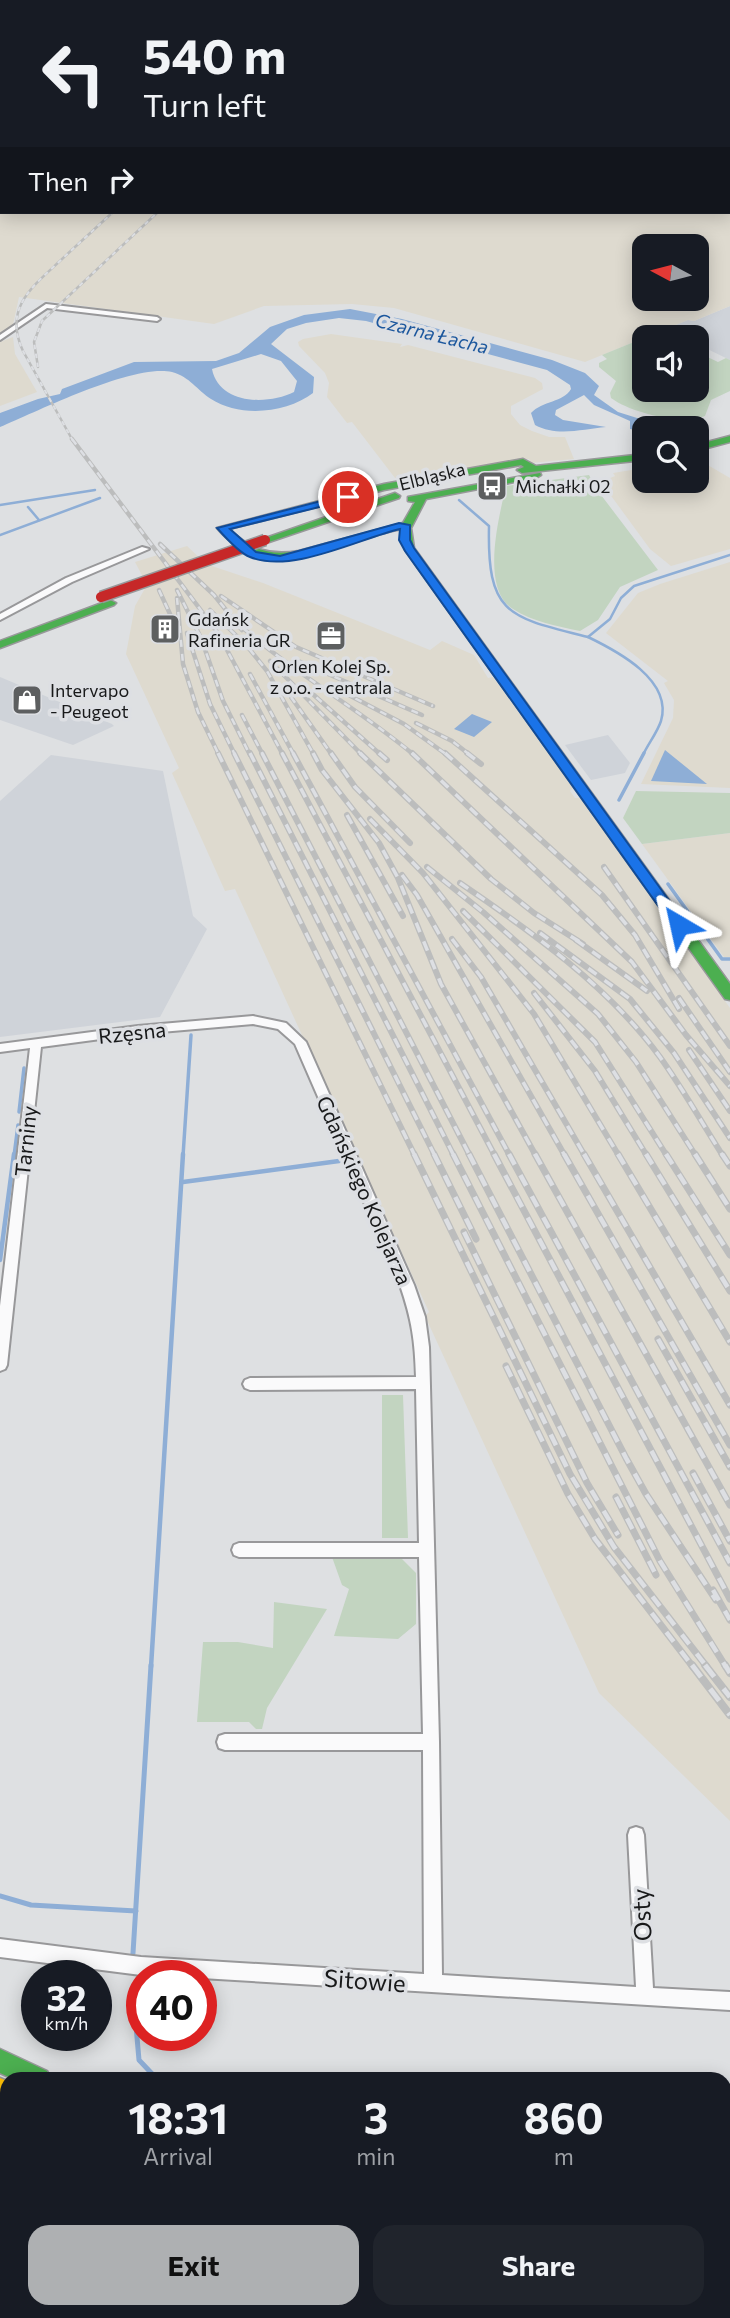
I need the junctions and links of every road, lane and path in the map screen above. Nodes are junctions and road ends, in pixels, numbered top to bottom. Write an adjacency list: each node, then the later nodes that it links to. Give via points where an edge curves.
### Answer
1 (158, 319): 2 (street, via 46,306)
2 (0, 338)
3 (730, 439): 4 (main road)
4 (709, 445)
5 (632, 459): 7 (main road, Elbląska, via 528,465)
6 (632, 460): 8 (main road, Elbląska, via 489,482)
7 (399, 494): 8 (main road); 9 (main road, Elbląska, via 222,528 252,554 280,559); 11 (main road, Elbląska, bridge)
8 (419, 504): 9 (main road)
9 (406, 527): 15 (main road, via 409,548)
10 (145, 549): 12 (street, via 69,580)
11 (106, 600): 13 (main road, Elbląska); 14 (main road, Elbląska)
12 (0, 617)
13 (0, 635)
14 (0, 645)
15 (730, 995)
16 (265, 1020): 17 (street, Rzęsna); 20 (street, Gdańskiego Kolejarza, via 282,1026 300,1042 407,1285 418,1317)
17 (36, 1043): 18 (street, Rzęsna); 19 (street, Tarniny)
18 (0, 1048)
19 (0, 1365)
20 (422, 1383): 21 (street); 23 (street, Gdańskiego Kolejarza)
21 (250, 1384)
22 (239, 1550): 23 (street)
23 (426, 1550): 25 (street, Gdańskiego Kolejarza)
24 (225, 1742): 25 (street)
25 (431, 1742): 28 (street, Gdańskiego Kolejarza)
26 (636, 1835): 29 (street, Osty)
27 (0, 1948): 28 (street, Sitowie, via 141,1966)
28 (433, 1984): 29 (street, Sitowie)
29 (645, 1996): 30 (street, Sitowie)
30 (730, 2001)
31 (0, 2061): 32 (main road)
32 (24, 2072)

